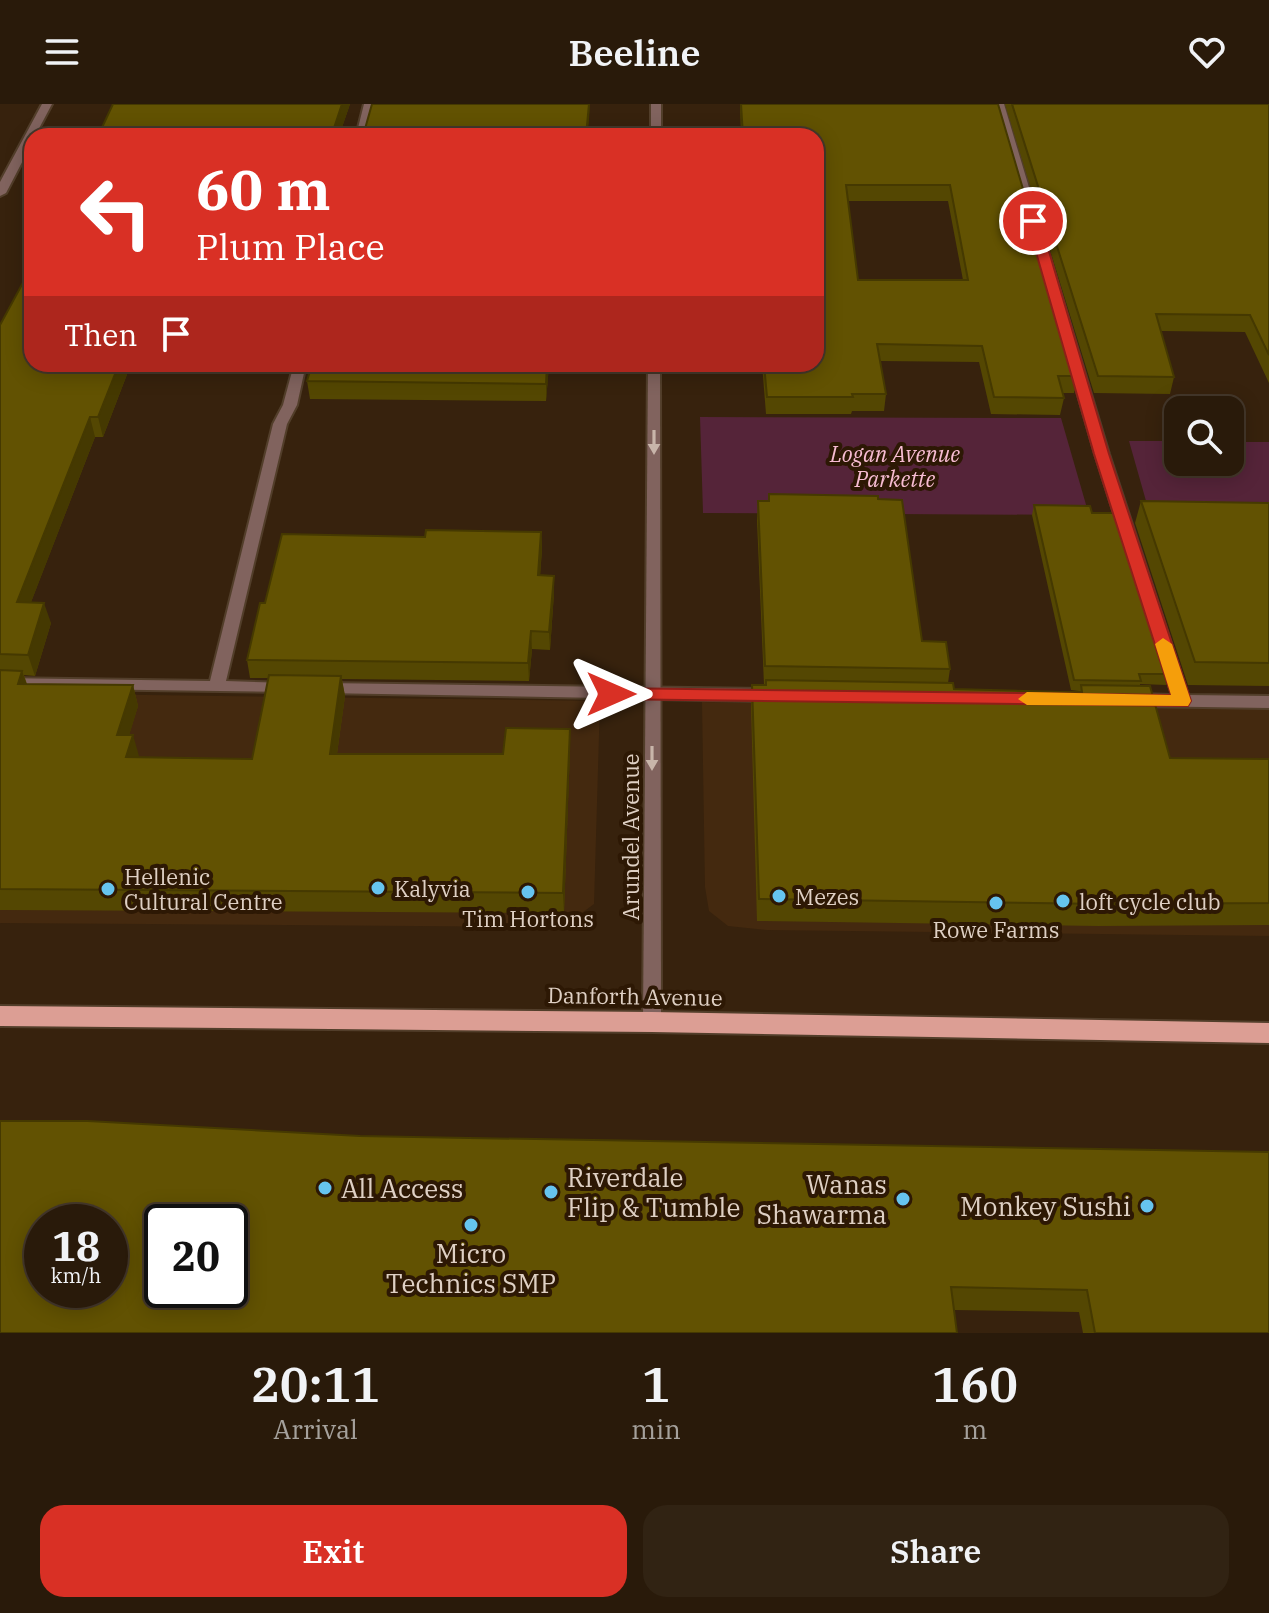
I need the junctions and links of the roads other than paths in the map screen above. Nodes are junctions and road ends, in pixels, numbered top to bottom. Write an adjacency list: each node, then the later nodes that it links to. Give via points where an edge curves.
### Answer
1 (47, 104): 5 (street)
2 (369, 104): 6 (street)
3 (656, 104): 7 (street)
4 (999, 104): 17 (street, via 1102,454)
5 (34, 128)
6 (363, 128)
7 (656, 128)
8 (24, 148): 9 (street)
9 (0, 193)
10 (298, 372): 13 (street, via 280,424)
11 (654, 372): 14 (street, Arundel Avenue, one-way to 14)
12 (0, 683): 13 (street)
13 (217, 686): 14 (street)
14 (653, 695): 15 (street); 20 (street, Arundel Avenue, one-way to 20)
15 (789, 695)
16 (1119, 700): 17 (street)
17 (1182, 701): 18 (street)
18 (1269, 702)
19 (0, 1016): 20 (main road, Danforth Avenue)
20 (652, 1022): 21 (main road, Danforth Avenue)
21 (1269, 1033)

